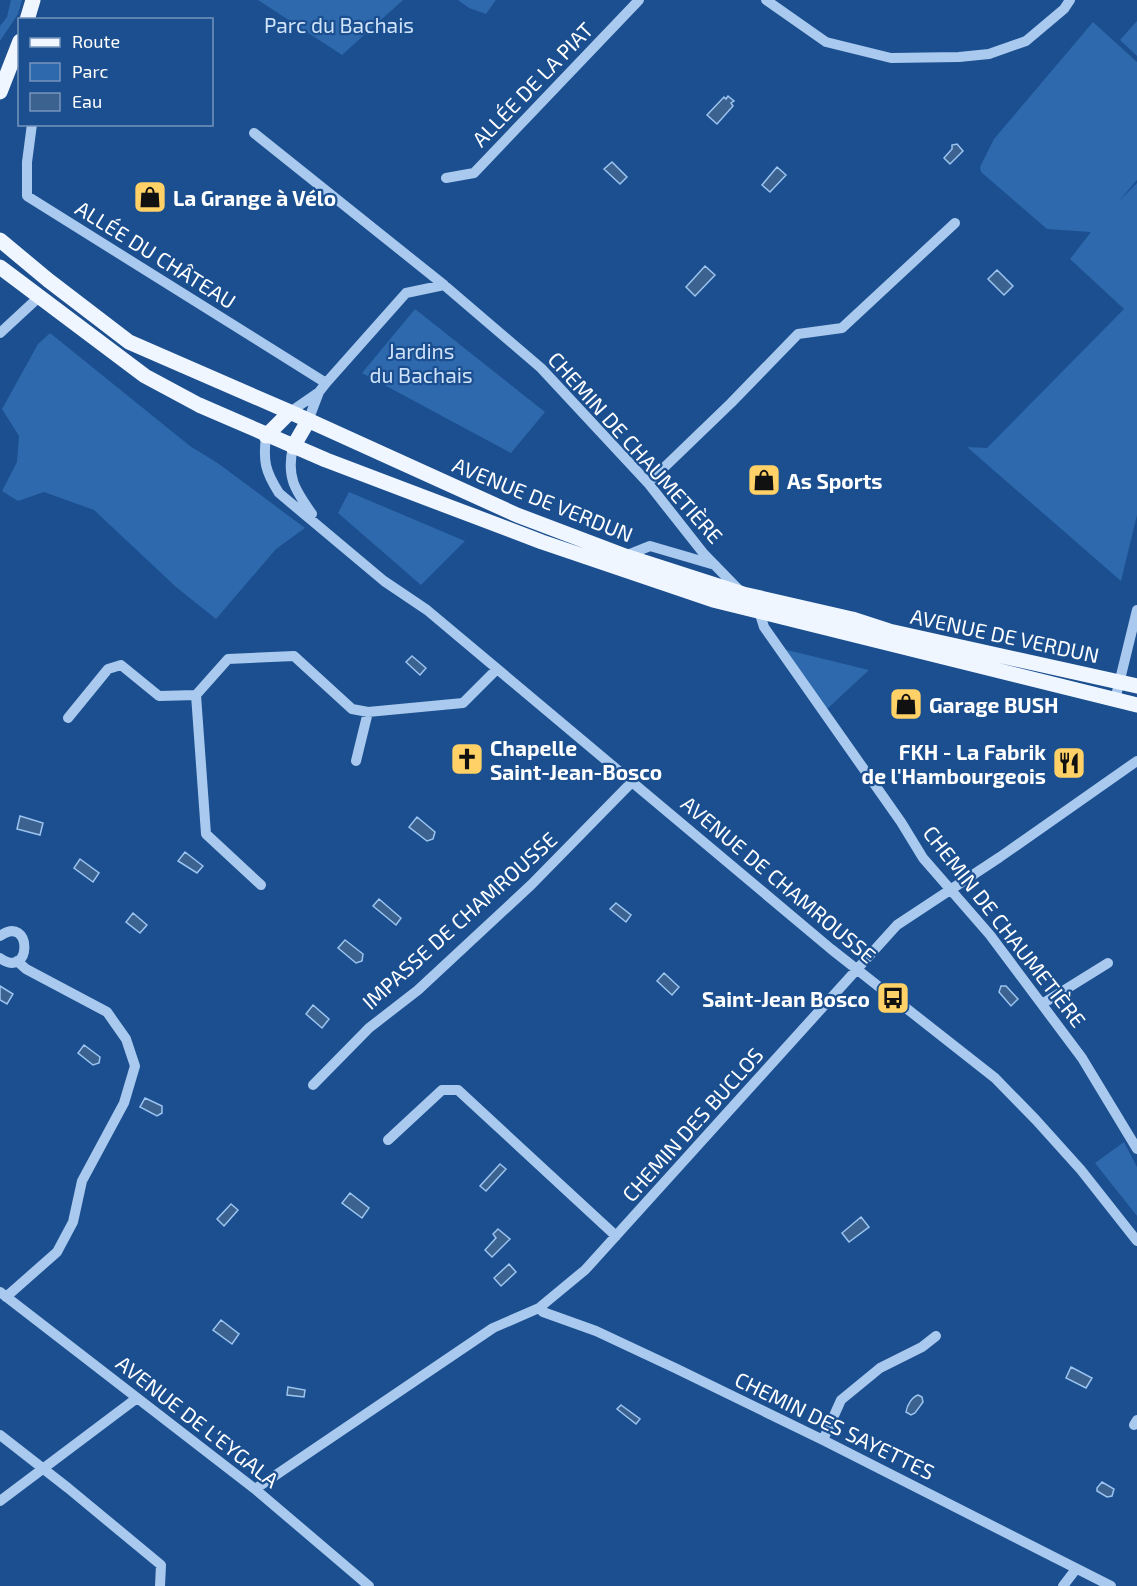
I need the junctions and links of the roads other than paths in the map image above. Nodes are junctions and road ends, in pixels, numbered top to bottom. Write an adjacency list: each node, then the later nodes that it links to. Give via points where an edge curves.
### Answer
1 (33, 0): 5 (main road)
2 (639, 0): 12 (street, ALLÉE DE LA PIAT, via 474,173)
3 (766, 0): 4 (street, via 826,42 891,58 989,54 1026,41)
4 (1070, 0)
5 (28, 18)
6 (18, 43): 8 (main road)
7 (18, 46): 9 (main road)
8 (0, 62)
9 (0, 92)
10 (32, 126): 19 (street, ALLÉE DU CHÂTEAU, via 27,196)
11 (254, 133): 16 (street, CHEMIN DE CHAUMETIÈRE)
12 (446, 178)
13 (955, 223): 24 (street, via 842,328 798,334)
14 (0, 240): 20 (main road, AVENUE DE VERDUN, via 129,342)
15 (0, 267): 17 (main road, AVENUE DE VERDUN)
16 (444, 285): 19 (street, via 406,293); 24 (street, CHEMIN DE CHAUMETIÈRE, via 541,368)
17 (40, 296): 18 (street); 22 (main road, AVENUE DE VERDUN, via 145,376)
18 (0, 333)
19 (322, 388): 20 (street); 21 (street)
20 (290, 412): 21 (main road, AVENUE DE VERDUN); 22 (main road)
21 (308, 420): 23 (main road); 26 (main road, AVENUE DE VERDUN, via 517,515)
22 (266, 436): 23 (main road, AVENUE DE VERDUN); 25 (street, AVENUE DE CHAMROUSSE, via 268,476 279,493)
23 (293, 447): 25 (street, AVENUE DE CHAMROUSSE, via 290,460 294,488); 30 (main road, AVENUE DE VERDUN, via 542,542 713,600)
24 (648, 483): 27 (street, CHEMIN DE CHAUMETIÈRE)
25 (319, 524): 31 (street, AVENUE DE CHAMROUSSE, via 384,581 427,610)
26 (625, 556): 27 (street, CHEMIN DE CHAUMETIÈRE, via 650,546); 28 (main road, AVENUE DE VERDUN)
27 (716, 565): 28 (street, CHEMIN DE CHAUMETIÈRE)
28 (743, 594): 32 (main road, AVENUE DE VERDUN, via 889,631)
29 (1137, 610): 32 (street)
30 (759, 611): 35 (main road, AVENUE DE VERDUN); 43 (street, CHEMIN DE CHAUMETIÈRE, via 764,627 923,858)
31 (497, 669): 37 (street, via 463,703); 41 (street, AVENUE DE CHAMROUSSE)
32 (1119, 681): 33 (main road, AVENUE DE VERDUN); 35 (street, AVENUE DE VERDUN)
33 (1137, 686)
34 (195, 694): 37 (street, via 228,659 294,656 352,709); 38 (street, via 159,696 121,665 108,669); 42 (street, via 206,834)
35 (1115, 700): 36 (main road, AVENUE DE VERDUN)
36 (1137, 705)
37 (368, 712): 39 (street)
38 (68, 718)
39 (356, 761)
40 (1137, 761): 43 (street, CHEMIN DES BUCLOS)
41 (631, 783): 48 (street, AVENUE DE CHAMROUSSE); 50 (street, IMPASSE DE CHAMROUSSE, via 531,885 418,990 369,1028)
42 (261, 885)
43 (951, 889): 48 (street, CHEMIN DES BUCLOS, via 897,925); 49 (street, CHEMIN DE CHAUMETIÈRE)
44 (0, 936): 46 (street, via 12,932 23,938 26,950)
45 (0, 958): 46 (street)
46 (17, 962): 55 (street, via 107,1012 126,1039 135,1066 124,1103 82,1181 73,1222 57,1252)
47 (1108, 963): 49 (street)
48 (858, 970): 53 (street, CHEMIN DES BUCLOS); 54 (street, AVENUE DE CHAMROUSSE, via 995,1078 1082,1170)
49 (1042, 1004): 52 (street, CHEMIN DE CHAUMETIÈRE, via 1082,1058)
50 (313, 1085)
51 (388, 1140): 53 (street, via 442,1090 458,1090)
52 (1137, 1149)
53 (616, 1236): 56 (street, CHEMIN DES BUCLOS, via 585,1270)
54 (1137, 1241)
55 (3, 1294): 58 (street, AVENUE DE L'EYGALA)
56 (539, 1308): 60 (street, CHEMIN DES SAYETTES, via 596,1331); 62 (street, CHEMIN DES BUCLOS, via 493,1328)
57 (936, 1336): 60 (street, via 880,1368 841,1400)
58 (137, 1398): 61 (street); 62 (street, AVENUE DE L'EYGALA)
59 (0, 1435): 61 (street)
60 (823, 1440): 64 (street, CHEMIN DES SAYETTES)
61 (44, 1468): 63 (street); 65 (street, via 161,1565)
62 (255, 1489): 66 (street, AVENUE DE L'EYGALA)
63 (0, 1501)
64 (1076, 1569): 67 (street); 68 (street, CHEMIN DES SAYETTES)
65 (160, 1586)
66 (369, 1586)
67 (1063, 1586)
68 (1111, 1586)

